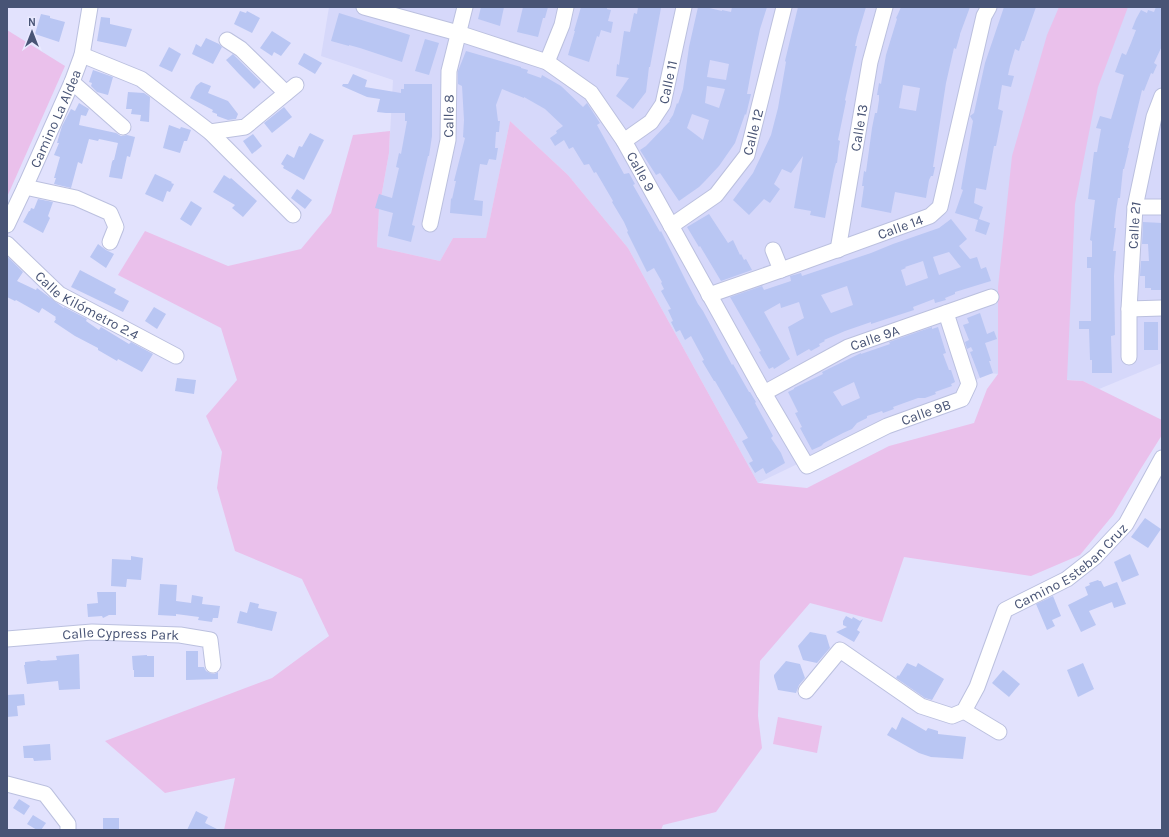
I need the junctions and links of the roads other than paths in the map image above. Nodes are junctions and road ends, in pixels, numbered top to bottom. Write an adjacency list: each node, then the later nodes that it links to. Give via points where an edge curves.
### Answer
1 (90, 7): 11 (street, Camino La Aldea)
2 (364, 7): 9 (street, Calle 9)
3 (465, 7): 9 (street, Calle 8)
4 (566, 7): 12 (street, via 562,25)
5 (684, 7): 17 (street, Calle 11, via 663,104 651,122)
6 (784, 7): 24 (street, Calle 12, via 746,155 716,195)
7 (885, 7): 28 (street, Calle 13, via 870,62)
8 (988, 7): 28 (street, Calle 14, via 940,207 930,216)
9 (458, 34): 12 (street, Calle 9); 22 (street, Calle 8, via 449,71 448,140)
10 (227, 40): 16 (street, via 291,89 245,127)
11 (82, 56): 13 (street, Camino La Aldea); 16 (street, via 141,79)
12 (547, 62): 17 (street, Calle 9, via 591,93)
13 (72, 82): 15 (street); 18 (street, Camino La Aldea)
14 (1162, 96): 19 (street, Calle 21, via 1154,117)
15 (123, 127)
16 (210, 132): 21 (street)
17 (624, 141): 24 (street, Calle 9)
18 (25, 187): 23 (street, Camino La Aldea); 25 (street, via 76,198 110,213 116,227)
19 (1135, 207): 20 (street); 33 (street, Calle 21)
20 (1162, 207)
21 (292, 215)
22 (430, 224)
23 (7, 225)
24 (671, 226): 30 (street, Calle 9)
25 (110, 242)
26 (7, 244): 35 (street, Calle Kilómetro 2.4, via 59,294)
27 (773, 250): 29 (street)
28 (838, 250): 29 (street, Calle 14)
29 (781, 270): 30 (street, Calle 14)
30 (710, 295): 37 (street, Calle 9)
31 (991, 297): 34 (street, Calle 9A)
32 (1162, 308): 33 (street)
33 (1130, 309): 36 (street, Calle 21)
34 (946, 313): 37 (street, Calle 9A, via 848,348); 39 (street, Calle 9B, via 969,384 962,400 887,426)
35 (176, 356)
36 (1130, 357)
37 (764, 393): 39 (street, Calle 9)
38 (1162, 458): 43 (street, Camino Esteban Cruz, via 1126,524 1096,557 1067,579 1005,610 977,687)
39 (807, 466)
40 (7, 639): 41 (street, Calle Cypress Park, via 92,632 180,635 210,640)
41 (213, 665)
42 (806, 691): 43 (street, via 840,650 921,706 952,716)
43 (964, 711): 44 (street)
44 (999, 732)
45 (7, 784): 46 (street, via 45,794 68,824)
46 (68, 830)

